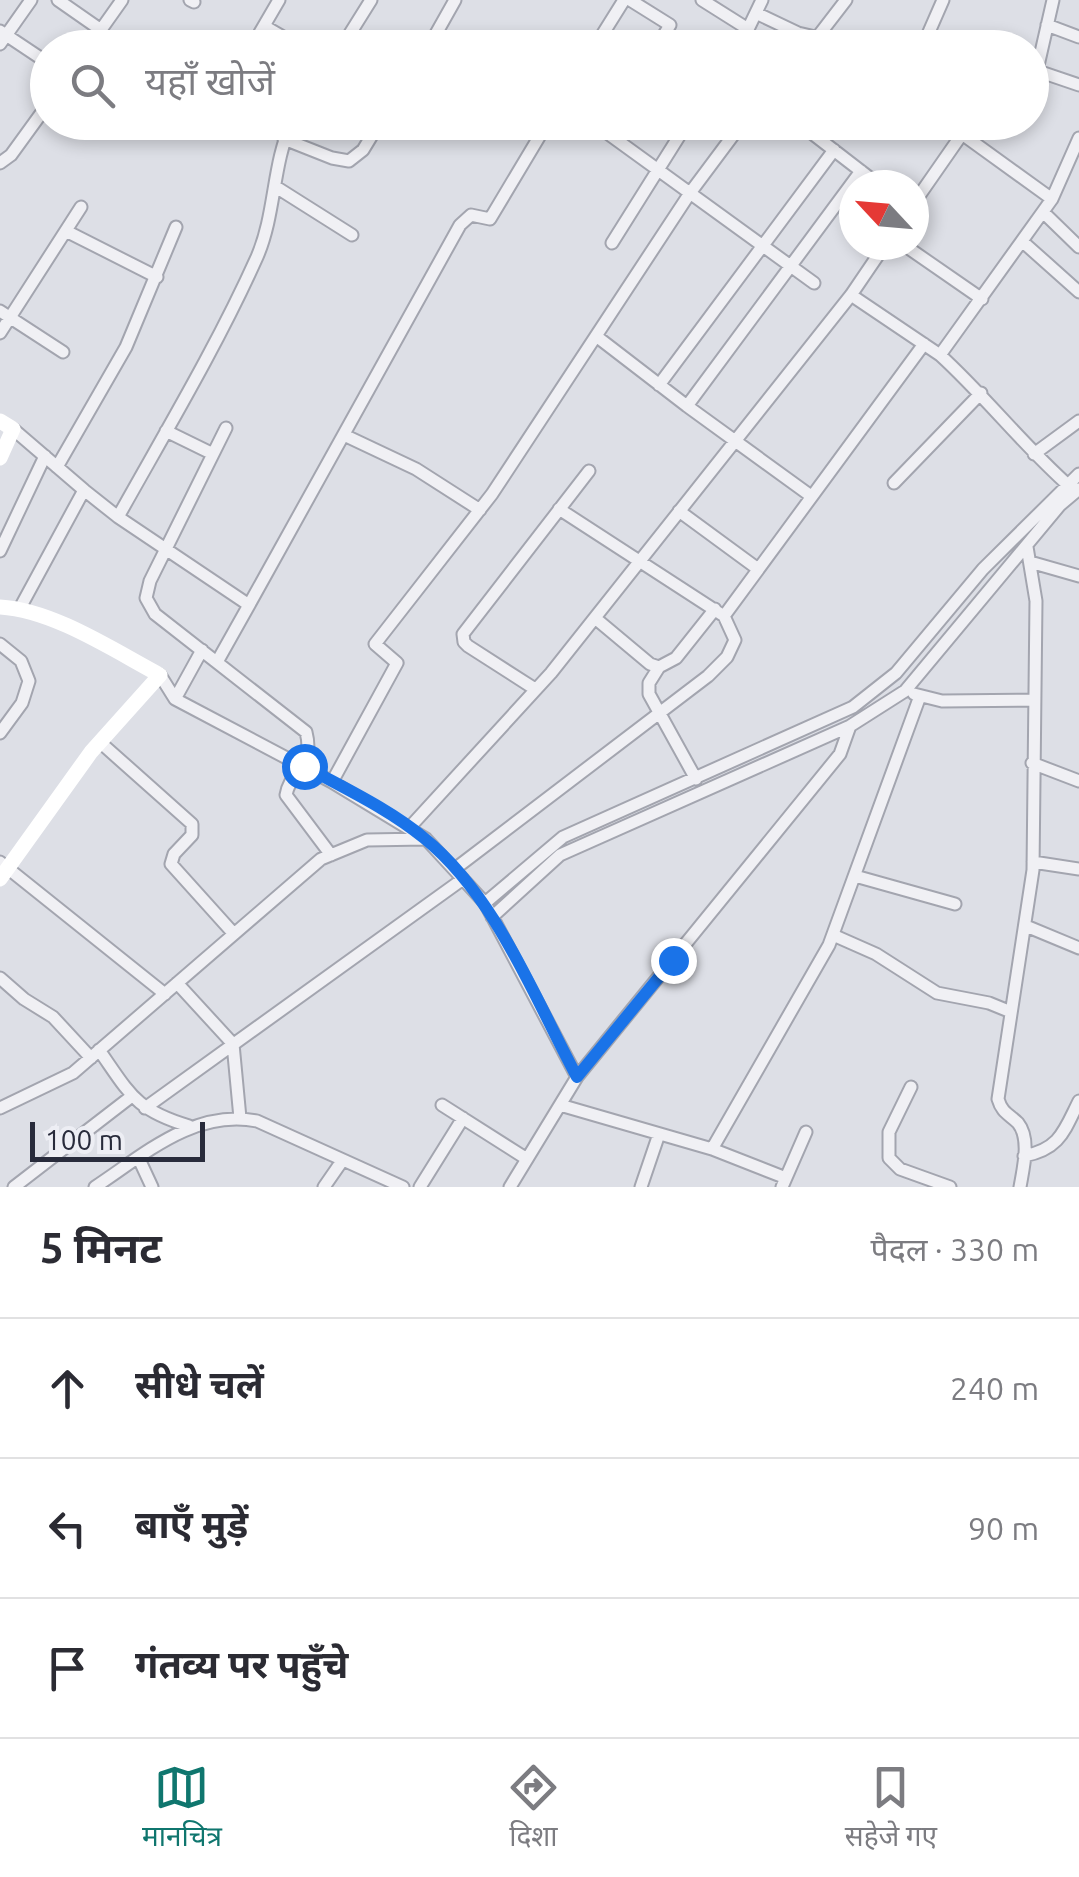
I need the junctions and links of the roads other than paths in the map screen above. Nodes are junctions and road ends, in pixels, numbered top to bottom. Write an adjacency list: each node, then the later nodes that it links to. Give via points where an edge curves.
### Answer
1 (32, 0): 28 (street)
2 (58, 0): 17 (street)
3 (122, 0): 17 (street)
4 (279, 0): 15 (street)
5 (371, 0): 20 (street)
6 (455, 0): 21 (street)
7 (627, 0): 22 (street); 23 (street, via 670,25)
8 (702, 0): 16 (street)
9 (762, 0): 13 (street)
10 (846, 0): 25 (street)
11 (943, 0): 26 (street)
12 (1052, 0): 14 (street)
13 (756, 12): 16 (street); 24 (street)
14 (1047, 25): 27 (street); 29 (street)
15 (264, 26): 18 (street); 19 (street)
16 (748, 29)
17 (101, 30)
18 (262, 30)
19 (271, 30)
20 (352, 30)
21 (438, 30)
22 (606, 30)
23 (667, 30)
24 (792, 30)
25 (822, 30)
26 (930, 30)
27 (1046, 30)
28 (2, 37): 30 (street)
29 (1079, 37)
30 (30, 53)
31 (1049, 74): 32 (street)
32 (1079, 85)
33 (30, 129): 46 (street)
34 (1079, 138): 52 (street)
35 (284, 140): 50 (street)
36 (287, 140): 37 (street, via 342,162)
37 (369, 140)
38 (537, 140): 84 (street, via 490,218 464,220)
39 (620, 140): 47 (street)
40 (675, 140): 47 (street)
41 (730, 140): 51 (street)
42 (821, 140): 45 (street)
43 (957, 140): 49 (street)
44 (980, 140): 52 (street)
45 (834, 150): 48 (street); 61 (street)
46 (0, 164)
47 (656, 168): 51 (street); 60 (street)
48 (860, 170)
49 (929, 181)
50 (276, 187): 58 (street); 83 (street, via 259,253)
51 (690, 193): 61 (street); 73 (street)
52 (1052, 199): 55 (street)
53 (839, 201): 65 (street)
54 (81, 207): 57 (street)
55 (1043, 212): 59 (street); 62 (street)
56 (176, 227): 66 (street)
57 (66, 231): 66 (street); 71 (street)
58 (352, 234)
59 (1022, 242): 68 (street); 70 (street)
60 (612, 243)
61 (764, 247): 65 (street); 77 (street)
62 (1079, 247)
63 (875, 260): 69 (street)
64 (926, 260): 70 (street)
65 (791, 266): 67 (street); 79 (street)
66 (157, 278): 90 (street, via 109,380)
67 (814, 283)
68 (1079, 292)
69 (851, 296): 74 (street); 85 (street)
70 (982, 298): 76 (street)
71 (5, 314): 72 (street); 75 (street)
72 (0, 333)
73 (596, 336): 77 (street); 98 (street)
74 (924, 344): 76 (street); 96 (street)
75 (63, 352)
76 (940, 355): 78 (street)
77 (659, 384): 79 (street)
78 (982, 394): 87 (street); 93 (street)
79 (687, 406): 85 (street)
80 (1079, 421): 87 (street)
81 (6, 425): 88 (street); 89 (main road)
82 (226, 428): 86 (street)
83 (166, 430): 86 (street); 100 (street)
84 (344, 435): 98 (street, via 416,468); 108 (street)
85 (736, 440): 96 (street); 99 (street)
86 (213, 454): 102 (street)
87 (1034, 454): 94 (street)
88 (45, 456): 90 (street); 103 (street)
89 (0, 458)
90 (57, 467): 95 (street)
91 (589, 471): 97 (street)
92 (1079, 474): 94 (street)
93 (894, 483)
94 (1073, 487): 101 (street); 129 (street, via 983,569 896,673 853,707)
95 (84, 490): 100 (street); 110 (street)
96 (811, 496): 106 (street)
97 (559, 509): 104 (street); 118 (street, via 463,634 468,646)
98 (480, 510): 131 (street, via 375,644 397,664)
99 (679, 512): 104 (street); 106 (street)
100 (118, 517): 102 (street)
101 (1027, 548): 105 (street); 119 (street)
102 (166, 549): 108 (street); 114 (street, via 146,598 155,614)
103 (0, 551)
104 (640, 560): 111 (street); 112 (street)
105 (1030, 562): 107 (street); 122 (street, via 1036,601)
106 (758, 569): 111 (street)
107 (1079, 576)
108 (249, 605): 115 (street)
109 (0, 607): 110 (main road)
110 (20, 608): 117 (main road)
111 (720, 613): 116 (street); 123 (street, via 735,640 727,658)
112 (594, 618): 116 (street); 118 (street)
113 (0, 644): 125 (street, via 21,662 29,681)
114 (202, 650): 115 (street); 121 (street)
115 (217, 662): 128 (street, via 302,726 308,737)
116 (660, 667): 123 (street, via 648,688)
117 (160, 675): 121 (street); 126 (main road)
118 (535, 689): 132 (street)
119 (905, 691): 120 (street); 124 (street)
120 (920, 696): 122 (street, via 942,702); 139 (street)
121 (176, 700): 128 (street)
122 (1033, 700): 127 (street)
123 (659, 714): 129 (street); 138 (street)
124 (850, 726): 142 (street, via 560,856); 153 (street, via 840,754)
125 (0, 733)
126 (100, 743): 136 (main road); 144 (street, via 192,824 192,835 171,864)
127 (1032, 764): 130 (street); 135 (street)
128 (304, 766): 131 (street); 134 (street, via 286,795)
129 (696, 779): 140 (street, via 563,837)
130 (1079, 781)
131 (332, 782): 132 (street)
132 (410, 827): 133 (street)
133 (426, 839): 134 (street, via 367,840); 138 (street)
134 (330, 855): 144 (street)
135 (1033, 862): 137 (street); 143 (street)
136 (3, 870): 149 (street)
137 (1079, 870)
138 (459, 873): 140 (street); 151 (street)
139 (855, 876): 141 (street); 145 (street)
140 (484, 903): 142 (street)
141 (955, 904)
142 (492, 917): 153 (street)
143 (1026, 926): 146 (street); 150 (street)
144 (234, 934): 148 (street)
145 (833, 935): 150 (street, via 937,993); 166 (street)
146 (1079, 948)
147 (0, 978): 152 (street)
148 (177, 983): 149 (street); 151 (street)
149 (164, 994): 152 (street)
150 (1011, 1012): 167 (street, via 998,1099 1023,1132)
151 (233, 1044): 160 (street); 161 (street)
152 (95, 1054): 155 (street); 159 (street)
153 (577, 1077): 157 (street)
154 (911, 1088): 182 (street, via 890,1132 889,1158 900,1169)
155 (132, 1096): 160 (street); 173 (street)
156 (1079, 1101): 167 (street, via 1058,1141)
157 (560, 1105): 165 (street); 169 (street)
158 (442, 1106): 162 (street)
159 (0, 1108)
160 (145, 1108): 163 (street)
161 (240, 1118): 163 (street); 170 (street)
162 (463, 1118): 169 (street); 179 (street)
163 (190, 1126): 168 (street)
164 (806, 1132): 172 (street)
165 (659, 1134): 166 (street); 181 (street)
166 (712, 1148): 172 (street)
167 (1024, 1156): 183 (street)
168 (139, 1158): 174 (street); 175 (street)
169 (527, 1159): 180 (street)
170 (342, 1161): 171 (street); 176 (street)
171 (372, 1174): 177 (street); 178 (street)
172 (784, 1182)
173 (14, 1187)
174 (95, 1187)
175 (152, 1187)
176 (324, 1187)
177 (366, 1187)
178 (403, 1187)
179 (420, 1187)
180 (510, 1187)
181 (641, 1187)
182 (950, 1187)
183 (1020, 1187)

